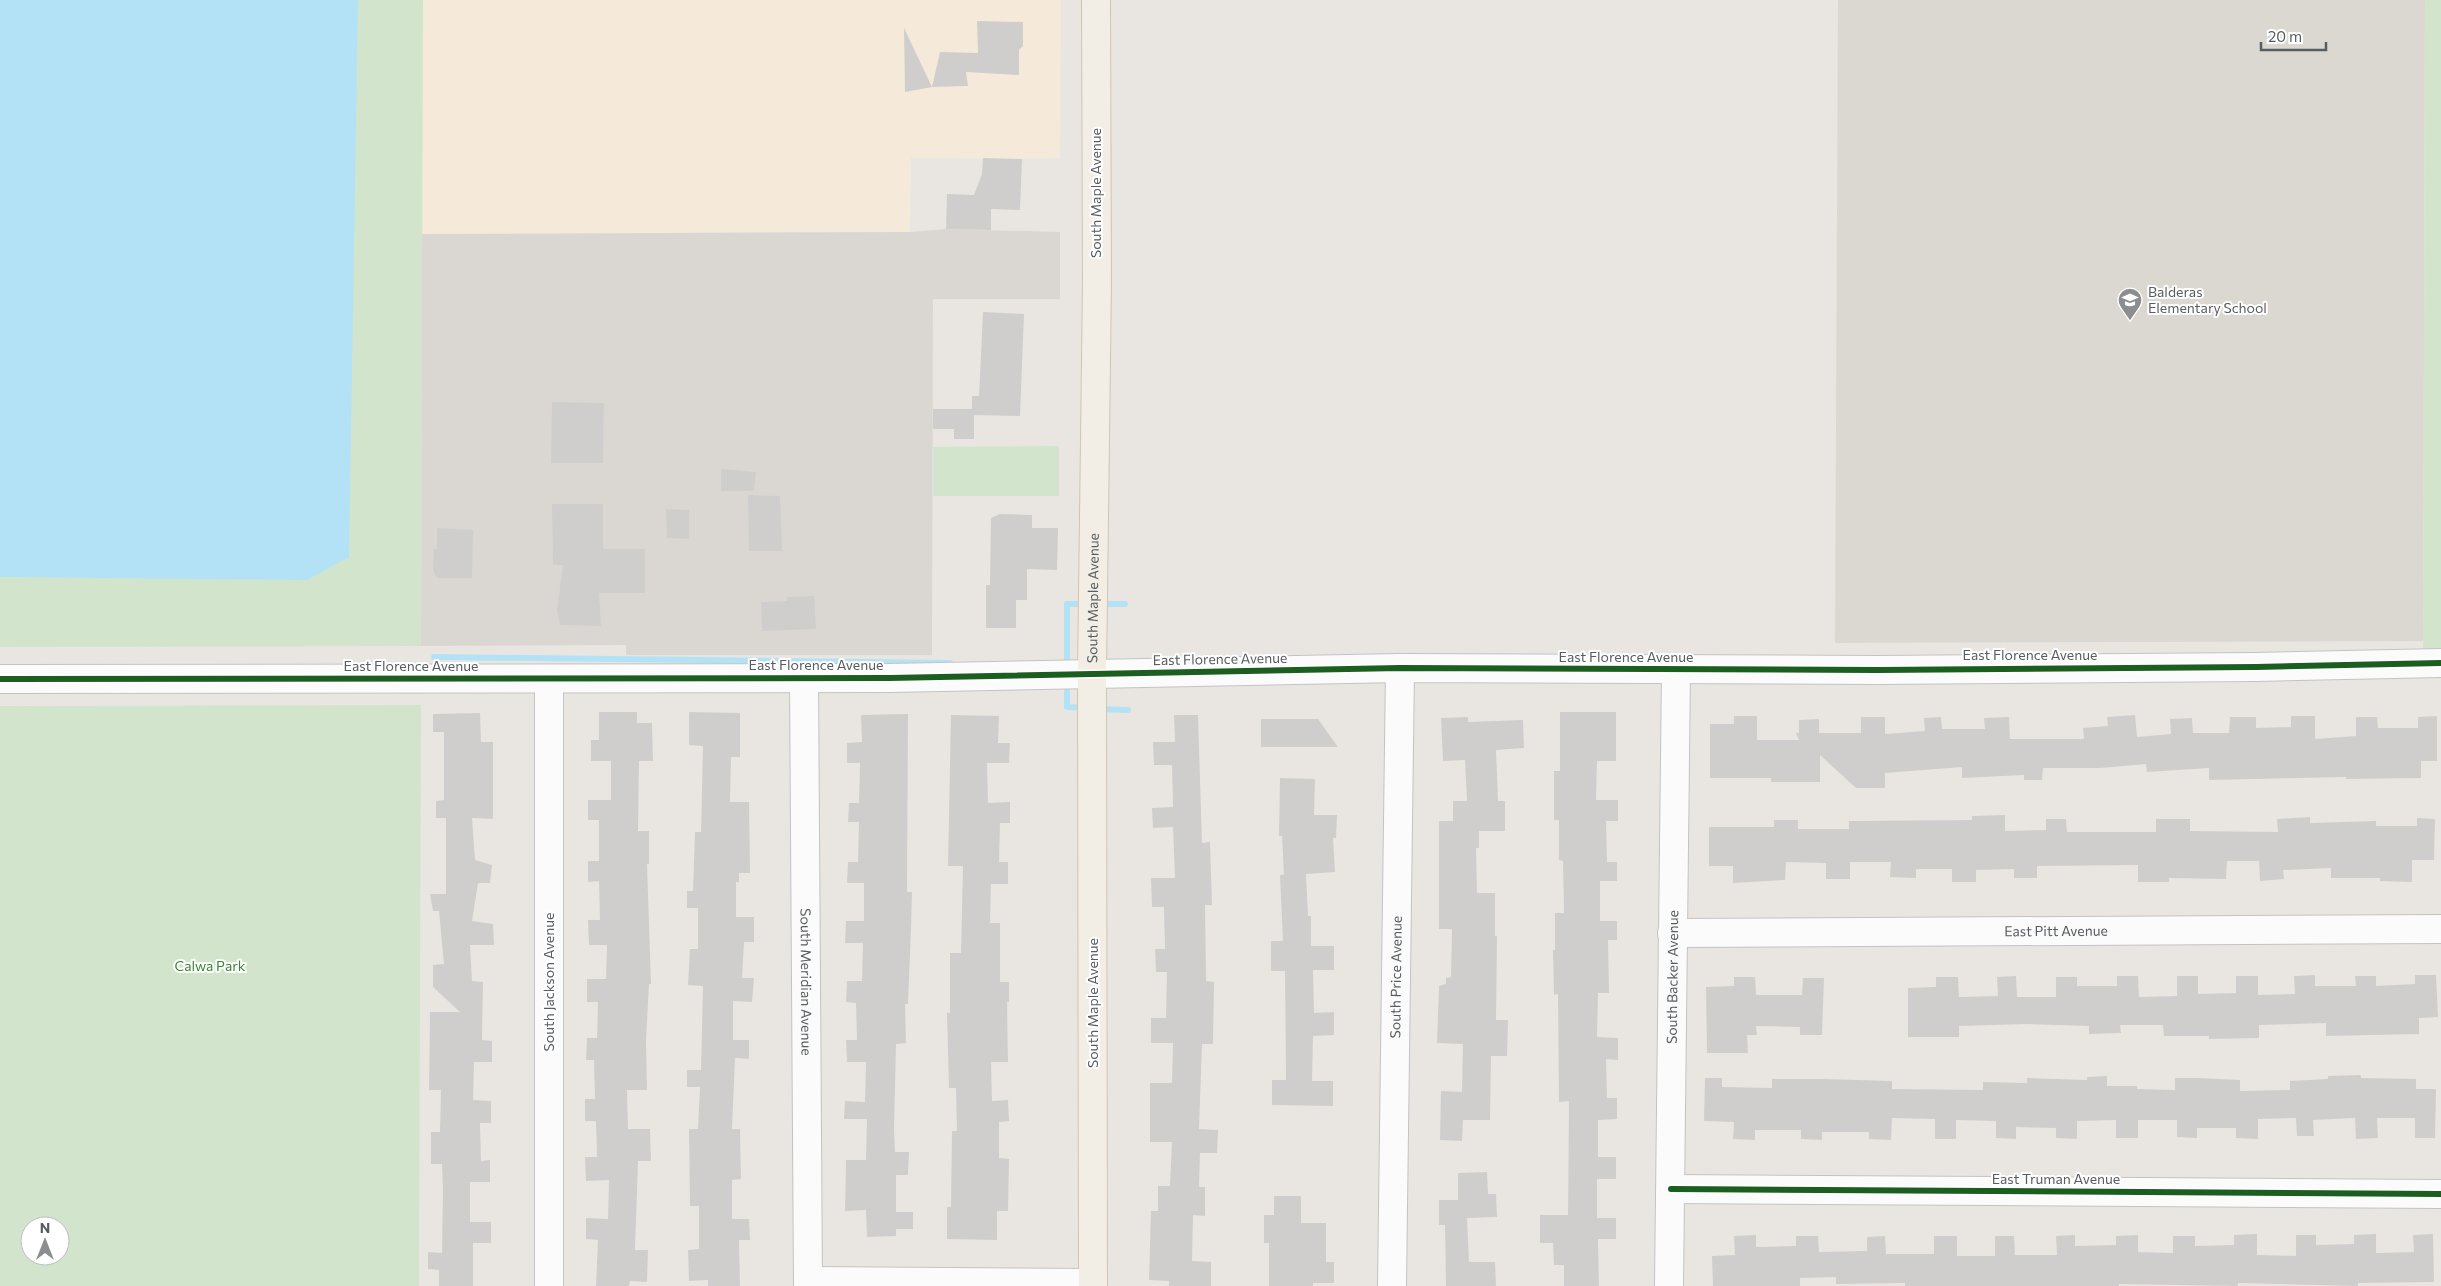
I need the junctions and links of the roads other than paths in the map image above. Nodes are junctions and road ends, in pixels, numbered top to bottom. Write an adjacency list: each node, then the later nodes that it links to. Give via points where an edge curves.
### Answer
1 (1096, 0): 5 (main road, South Maple Avenue, via 1097,282)
2 (2441, 663): 4 (street, East Florence Avenue)
3 (1400, 668): 4 (street, East Florence Avenue); 5 (street, East Florence Avenue); 16 (street, South Price Avenue)
4 (1676, 670): 10 (street, South Backer Avenue)
5 (1092, 674): 6 (street, East Florence Avenue); 14 (main road, South Maple Avenue)
6 (804, 677): 8 (street, East Florence Avenue); 13 (street, South Meridian Avenue)
7 (0, 679): 8 (street, East Florence Avenue)
8 (549, 679): 15 (street, South Jackson Avenue)
9 (2441, 929): 10 (street, East Pitt Avenue)
10 (1672, 933): 11 (street, South Backer Avenue)
11 (1671, 1188): 12 (street, East Truman Avenue); 17 (street, South Backer Avenue)
12 (2441, 1194)
13 (808, 1284): 14 (street)
14 (1093, 1285)
15 (549, 1286)
16 (1392, 1286)
17 (1669, 1286)

